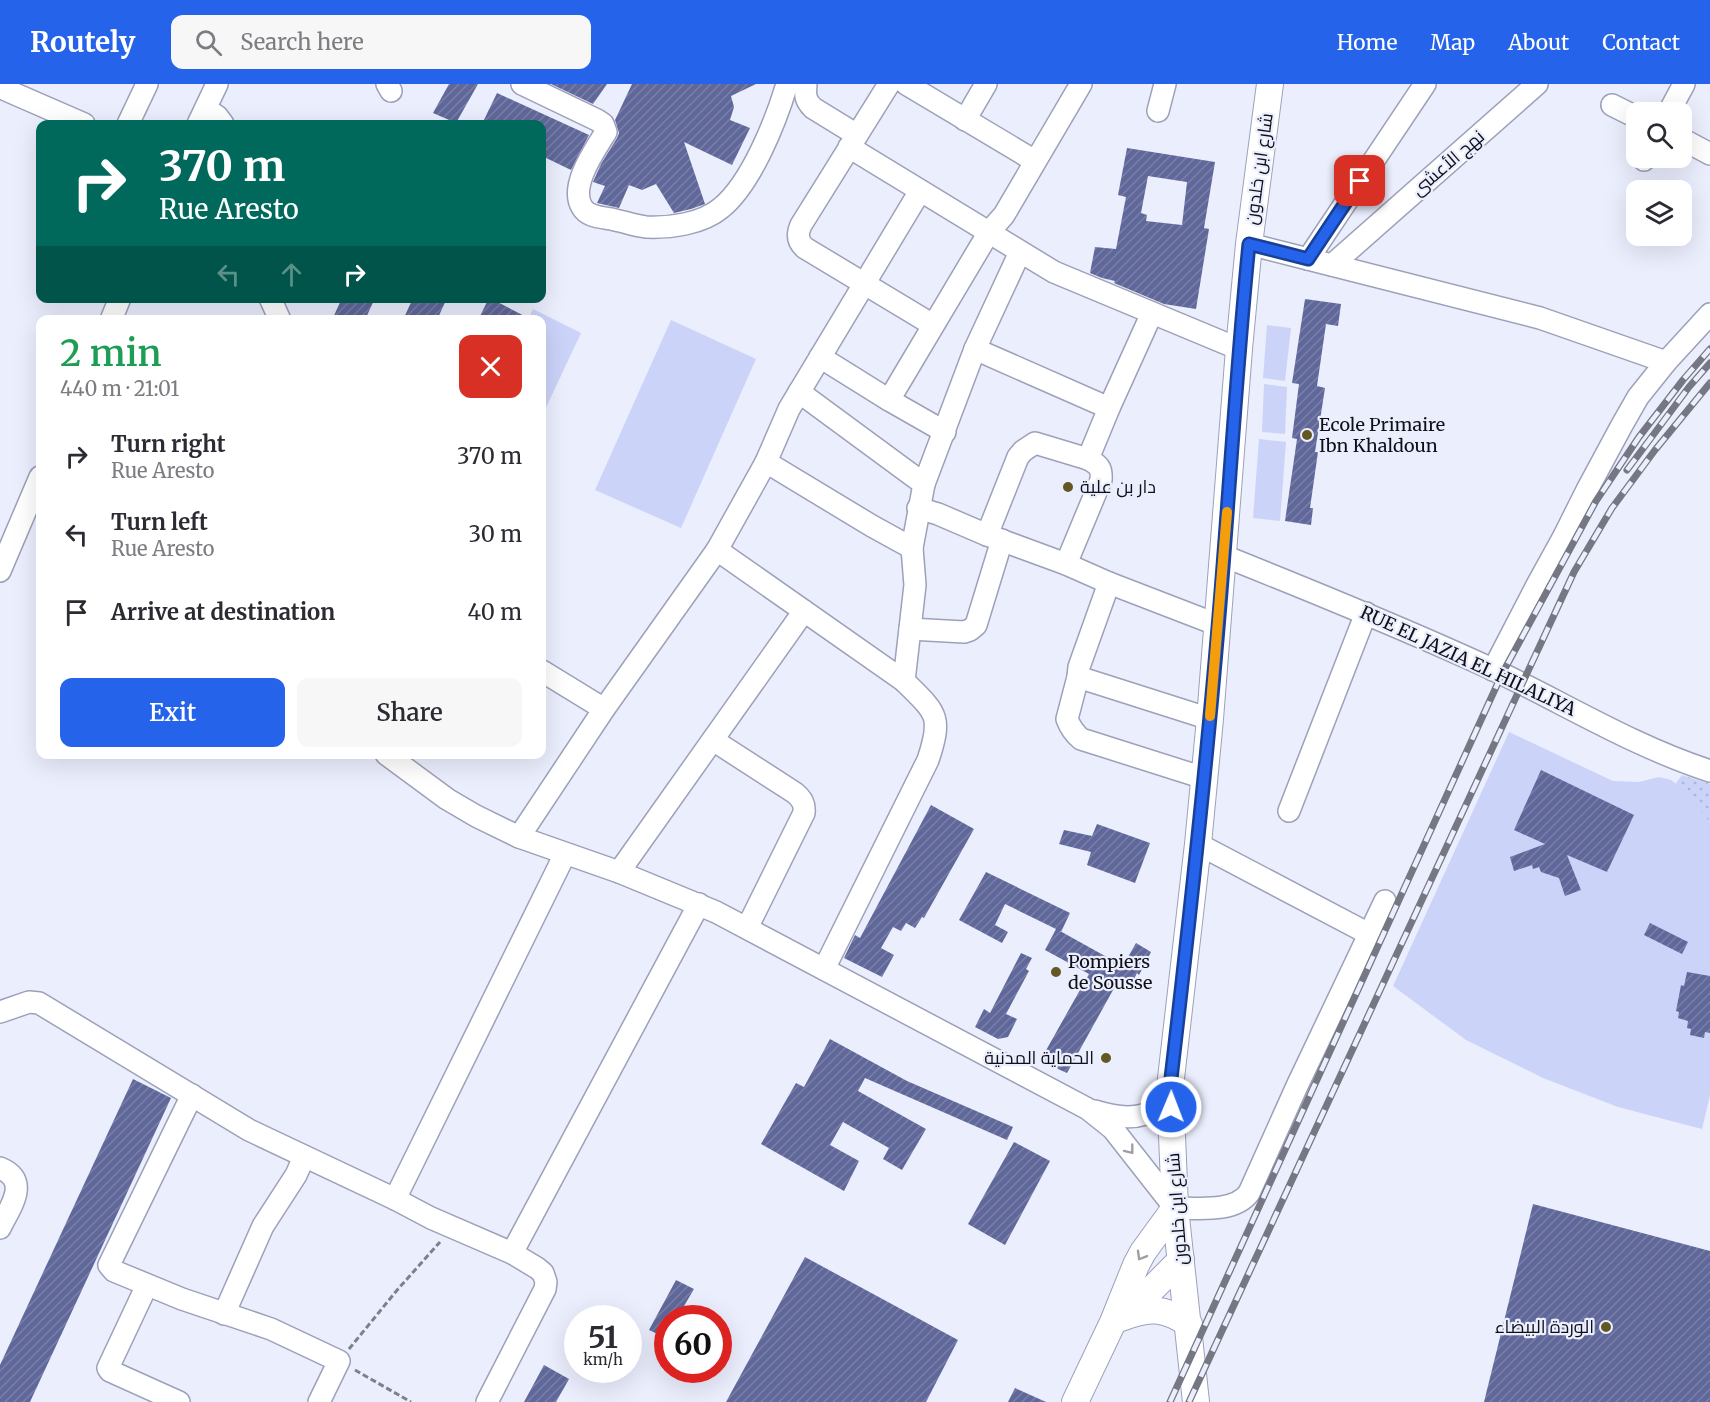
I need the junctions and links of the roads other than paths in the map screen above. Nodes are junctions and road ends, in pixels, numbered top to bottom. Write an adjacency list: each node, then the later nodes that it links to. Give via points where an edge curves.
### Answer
1 (147, 84): 22 (street)
2 (217, 84): 20 (street)
3 (522, 84): 4 (street, via 603,124 606,132 581,177 582,208 590,215 645,227 697,221 721,208 745,182)
4 (787, 84)
5 (806, 84): 25 (street, via 808,103)
6 (889, 84): 25 (street)
7 (906, 84): 24 (street)
8 (986, 84): 24 (street)
9 (1081, 84): 28 (street)
10 (1165, 84): 18 (street)
11 (1270, 84): 31 (main road, شارع ابن خلدون)
12 (1425, 84): 33 (street)
13 (1537, 84): 34 (street, نهج الأعشى)
14 (1684, 84): 16 (street)
15 (6, 90): 21 (street)
16 (1674, 102)
17 (1612, 105): 19 (street)
18 (1158, 111)
19 (1626, 112)
20 (202, 117): 23 (street, via 217,116)
21 (75, 120)
22 (130, 120)
23 (220, 120)
24 (965, 120): 28 (street)
25 (853, 141): 29 (street); 35 (street, via 801,225 798,237 805,248)
26 (1692, 144): 27 (street)
27 (1710, 153)
28 (1035, 161): 30 (street, via 1004,215)
29 (920, 191): 30 (street); 35 (street)
30 (988, 232): 32 (street); 38 (street)
31 (1249, 244): 33 (street); 40 (main road, شارع ابن خلدون)
32 (1020, 252): 36 (street, via 1054,272); 39 (street)
33 (1308, 259): 34 (street)
34 (1332, 265): 42 (street, via 1540,318)
35 (864, 284): 38 (street); 41 (street)
36 (1152, 313): 40 (street); 45 (street)
37 (1710, 314): 42 (street)
38 (933, 325): 44 (street)
39 (975, 349): 45 (street); 46 (street)
40 (1239, 349): 55 (main road, شارع ابن خلدون)
41 (820, 357): 43 (street); 44 (street)
42 (1666, 362): 63 (street, via 1622,425)
43 (799, 392): 48 (street); 49 (street)
44 (889, 400): 46 (street)
45 (1109, 408): 47 (street)
46 (945, 432): 49 (street)
47 (1088, 459): 52 (street, via 1035,443 1023,451); 56 (street, via 1102,471 1101,480)
48 (766, 462): 53 (street); 54 (street)
49 (924, 483): 51 (street)
50 (36, 486): 57 (street)
51 (918, 508): 52 (street); 53 (street)
52 (995, 538): 56 (street); 62 (street, via 976,625 964,632)
53 (912, 548): 62 (street, via 915,585)
54 (717, 550): 59 (street); 67 (street)
55 (1224, 556): 60 (street, RUE EL JAZIA EL HILALIYA); 61 (main road, شارع ابن خلدون)
56 (1066, 564): 58 (street)
57 (0, 571)
58 (1109, 583): 61 (street); 65 (street)
59 (804, 611): 66 (street); 69 (street)
60 (1366, 613): 63 (street, RUE EL JAZIA EL HILALIYA); 73 (street)
61 (1218, 625): 68 (main road, شارع ابن خلدون)
62 (910, 628): 66 (street)
63 (1493, 670): 71 (street, RUE EL JAZIA EL HILALIYA, via 1637,742)
64 (546, 673): 67 (street)
65 (1078, 677): 68 (street); 72 (street, via 1067,718 1077,735)
66 (904, 681): 82 (street, via 933,712 936,736 928,760)
67 (604, 709): 74 (street)
68 (1210, 718): 72 (main road, شارع ابن خلدون)
69 (712, 740): 77 (street); 80 (street, via 795,793 805,807)
70 (393, 759): 74 (street, via 447,799)
71 (1710, 771)
72 (1204, 778): 75 (main road, شارع ابن خلدون)
73 (1289, 811)
74 (519, 837): 76 (street)
75 (1198, 844): 81 (street); 84 (main road, شارع ابن خلدون)
76 (565, 854): 77 (street); 89 (street)
77 (619, 873): 79 (street)
78 (1385, 901): 81 (street)
79 (699, 904): 80 (street); 92 (street)
80 (747, 928): 82 (street)
81 (1369, 934): 90 (street, via 1250,1193 1241,1202 1226,1207)
82 (824, 969): 86 (street)
83 (0, 1012): 85 (street, via 29,1002 39,1003)
84 (1170, 1087): 86 (street, via 1155,1108 1133,1117 1114,1117); 90 (main road, شارع ابن خلدون)
85 (192, 1095): 87 (street, via 249,1130); 94 (street, via 109,1265)
86 (1088, 1109): 90 (street, one-way to 90, via 1113,1129)
87 (304, 1157): 89 (street); 95 (street, via 263,1226)
88 (0, 1168): 91 (street, via 15,1178 16,1195)
89 (395, 1199): 92 (street)
90 (1175, 1208): 93 (main road, شارع ابن خلدون); 96 (main road, one-way to 96, via 1143,1252)
91 (0, 1228)
92 (512, 1253): 100 (street, via 543,1273 545,1289)
93 (1180, 1260): 96 (main road); 97 (main road, شارع ابن خلدون)
94 (147, 1285): 95 (street); 98 (street, via 108,1368)
95 (224, 1314): 99 (street, via 271,1329 339,1360)
96 (1113, 1322): 97 (main road, via 1149,1310 1163,1311); 101 (main road)
97 (1189, 1324): 102 (main road, شارع ابن خلدون)
98 (179, 1402)
99 (319, 1402)
100 (486, 1402)
101 (1075, 1402)
102 (1196, 1402)

